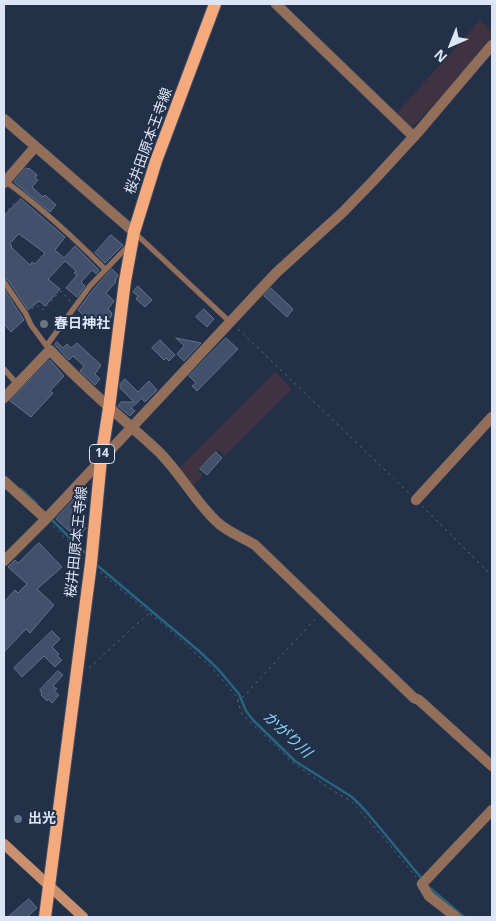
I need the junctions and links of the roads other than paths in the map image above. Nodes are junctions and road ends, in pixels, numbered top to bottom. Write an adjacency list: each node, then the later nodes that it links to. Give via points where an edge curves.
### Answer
1 (215, 4): 8 (main road, 桜井田原本王寺線 / 14, via 156,161)
2 (276, 4): 5 (street)
3 (492, 45): 5 (street)
4 (4, 119): 6 (street)
5 (414, 137): 11 (street, via 344,212 276,272)
6 (35, 147): 7 (street); 8 (street)
7 (4, 182): 9 (lane, via 23,194)
8 (133, 237): 9 (lane); 11 (lane); 16 (main road, 桜井田原本王寺線 / 14)
9 (105, 269): 12 (lane, via 74,306)
10 (4, 282): 12 (lane)
11 (231, 322): 18 (street)
12 (48, 348): 14 (street); 16 (street)
13 (4, 369): 14 (lane)
14 (17, 384): 15 (street)
15 (4, 398)
16 (109, 408): 18 (street); 19 (main road, 桜井田原本王寺線 / 14)
17 (492, 417): 21 (street)
18 (131, 428): 19 (street); 24 (street, via 158,452 216,521 230,533 255,545 414,698)
19 (101, 459): 22 (street); 27 (main road, 桜井田原本王寺線 / 14)
20 (4, 481): 22 (street)
21 (416, 500)
22 (46, 519): 23 (street)
23 (4, 561)
24 (492, 766)
25 (492, 810): 30 (street, via 422,884 429,896)
26 (4, 844): 27 (street)
27 (50, 888): 28 (main road, 桜井田原本王寺線 / 14); 29 (street)
28 (45, 917)
29 (82, 917)
30 (456, 917)

